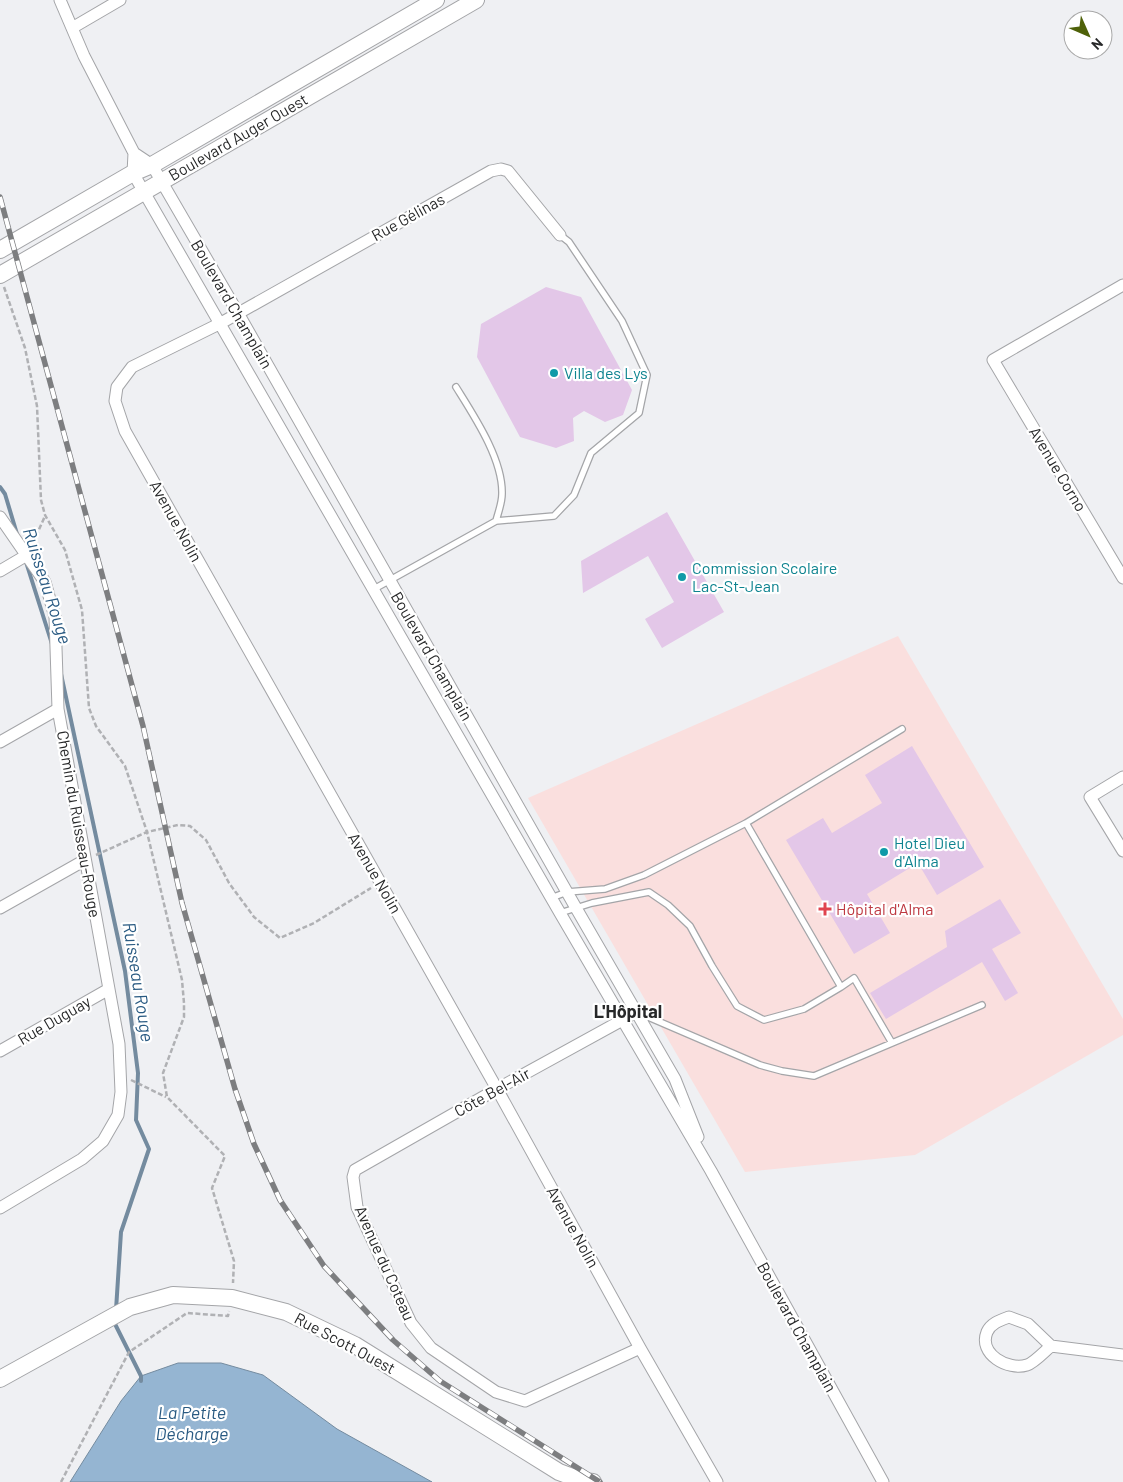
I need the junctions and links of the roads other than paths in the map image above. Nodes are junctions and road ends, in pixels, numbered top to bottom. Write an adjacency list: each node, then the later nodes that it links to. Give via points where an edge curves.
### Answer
1 (60, 0): 6 (street, Boulevard Champlain)
2 (120, 0): 6 (street)
3 (436, 0): 5 (main road, Boulevard Auger Ouest)
4 (476, 0): 7 (main road, Boulevard Auger Ouest)
5 (413, 13): 7 (main road); 8 (main road, Boulevard Auger Ouest)
6 (72, 28): 10 (street, Boulevard Champlain)
7 (422, 31): 9 (main road, Boulevard Auger Ouest)
8 (324, 64): 9 (main road); 11 (main road, Boulevard Auger Ouest)
9 (335, 82): 13 (main road, Boulevard Auger Ouest)
10 (134, 153): 11 (street, Boulevard Champlain); 12 (street, Boulevard Champlain)
11 (152, 165): 12 (main road, Boulevard Auger Ouest); 13 (street, Boulevard Champlain)
12 (133, 174): 14 (street, Boulevard Champlain); 16 (main road, Boulevard Auger Ouest)
13 (162, 182): 14 (main road, Boulevard Auger Ouest); 19 (street, Boulevard Champlain)
14 (144, 192): 17 (main road, Boulevard Auger Ouest); 20 (street, Boulevard Champlain)
15 (560, 235): 19 (street, Rue Gélinas, via 508,171 491,171); 23 (lane, via 570,242 622,321 647,375 639,412 591,453 574,495 554,516)
16 (0, 250)
17 (2, 280)
18 (1123, 285): 26 (street, Avenue Corno, via 994,360)
19 (238, 313): 20 (street, Avenue Nolin); 27 (street, Boulevard Champlain)
20 (221, 323): 28 (street, Boulevard Champlain); 48 (street, Avenue Nolin, via 132,367 118,387 115,401 125,430)
21 (456, 387): 23 (lane, via 498,466 502,495)
22 (0, 517): 24 (street, Chemin du Ruisseau-Rouge)
23 (496, 521): 27 (lane)
24 (27, 556): 25 (street); 29 (street, Chemin du Ruisseau-Rouge, via 45,582 55,616)
25 (0, 571)
26 (1123, 578)
27 (389, 580): 28 (lane); 36 (street, Boulevard Champlain)
28 (374, 589): 37 (street, Boulevard Champlain)
29 (58, 709): 31 (street); 35 (street, Chemin du Ruisseau-Rouge)
30 (902, 729): 33 (lane)
31 (0, 742)
32 (1123, 777): 34 (street, via 1090,797)
33 (746, 823): 36 (lane, via 644,875 605,889); 41 (lane)
34 (1123, 851)
35 (86, 860): 38 (street); 42 (street, Chemin du Ruisseau-Rouge)
36 (567, 892): 37 (lane); 39 (street, Boulevard Champlain)
37 (551, 898): 40 (street, Boulevard Champlain)
38 (0, 908)
39 (576, 908): 40 (lane); 41 (lane, via 649,892 690,926 737,1006 764,1020 804,1009); 44 (street, Boulevard Champlain)
40 (560, 913): 45 (street, Boulevard Champlain)
41 (841, 987): 46 (lane, via 854,978)
42 (109, 989): 47 (street, Rue Duguay); 51 (street, Chemin du Ruisseau-Rouge, via 119,1044 121,1092 118,1115 103,1141 82,1159)
43 (982, 1005): 46 (lane)
44 (637, 1012): 45 (street, Côte Bel-Air); 46 (lane, via 760,1065 814,1076); 49 (street, Boulevard Champlain, via 675,1079)
45 (623, 1019): 48 (street, Côte Bel-Air); 49 (street, Boulevard Champlain)
46 (892, 1042)
47 (0, 1051)
48 (497, 1089): 50 (street, Côte Bel-Air, via 355,1170); 53 (street, Avenue Nolin)
49 (711, 1171): 58 (street, Boulevard Champlain)
50 (353, 1177): 53 (street, Avenue du Coteau, via 357,1207 411,1323 431,1348 496,1392 525,1401)
51 (0, 1208)
52 (1052, 1346): 52 (street, via 1028,1324 1009,1317 997,1321 987,1331 986,1343 990,1354 1008,1365 1028,1365); 54 (street)
53 (640, 1348): 57 (street, Avenue Nolin)
54 (1123, 1355)
55 (0, 1378): 56 (main road, Rue Scott Ouest, via 130,1307 173,1295 232,1298 286,1312 355,1345 558,1472)
56 (592, 1482)
57 (717, 1482)
58 (883, 1482)

